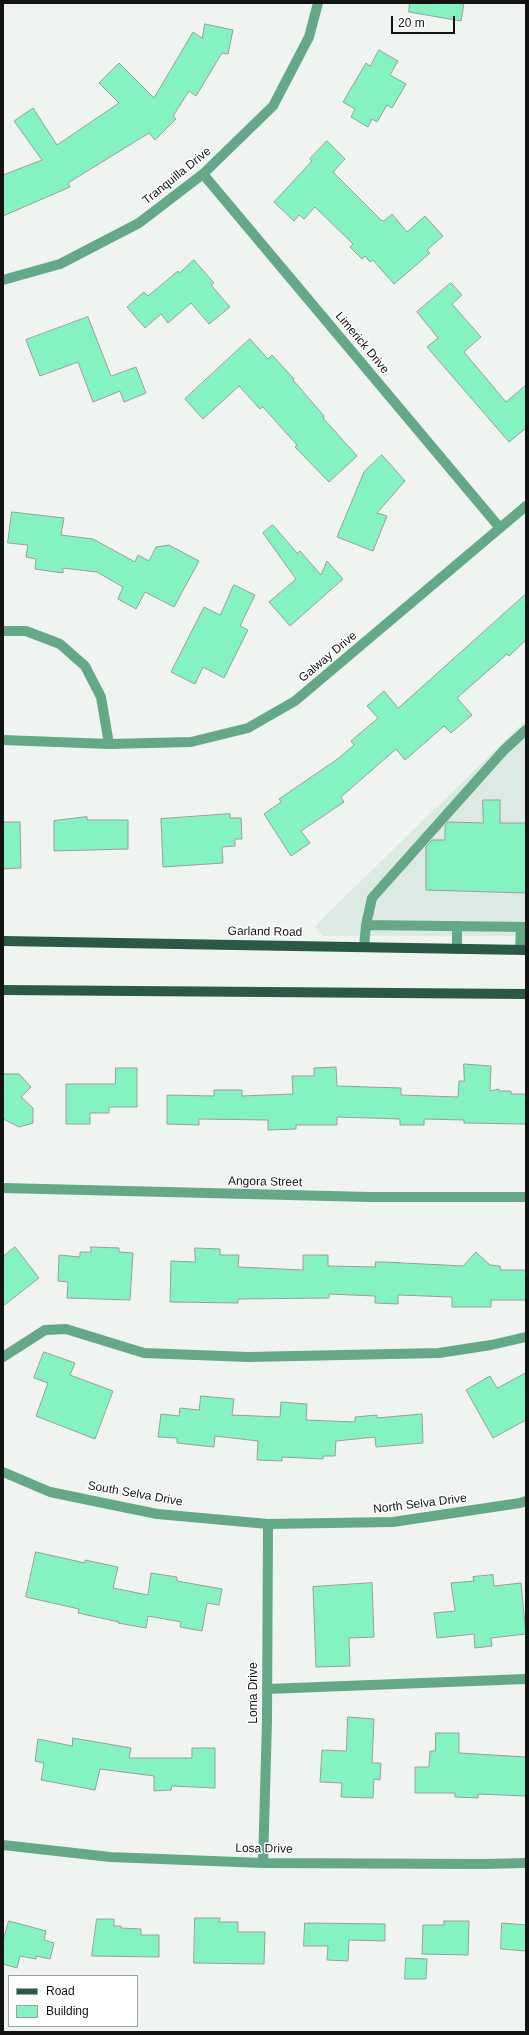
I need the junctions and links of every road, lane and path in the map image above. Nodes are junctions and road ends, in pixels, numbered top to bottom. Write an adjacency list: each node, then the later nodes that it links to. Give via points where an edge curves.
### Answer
1 (318, 3): 2 (street, Tranquilla Drive, via 309,37 273,106)
2 (203, 174): 3 (street, Tranquilla Drive, via 139,223 60,264); 5 (street, Limerick Drive)
3 (3, 280)
4 (526, 506): 5 (street, Galway Drive)
5 (500, 528): 9 (street, Galway Drive, via 295,701 248,728 191,742)
6 (3, 631): 9 (street, via 26,631 60,644 85,666 100,697)
7 (526, 730): 10 (street, via 504,750 372,898)
8 (3, 740): 9 (street, Galway Drive)
9 (109, 744)
10 (366, 925): 11 (street); 14 (street)
11 (456, 926): 12 (street); 15 (street)
12 (523, 927): 16 (street)
13 (3, 941): 14 (main road, Garland Road)
14 (364, 947): 15 (main road, Garland Road)
15 (457, 949): 16 (main road, Garland Road)
16 (523, 950)
17 (3, 990): 18 (main road)
18 (526, 994)
19 (3, 1188): 20 (street, Angora Street, via 370,1197)
20 (526, 1197)
21 (526, 1337): 22 (street, via 439,1353 248,1357 144,1353 66,1329 45,1330)
22 (3, 1357)
23 (3, 1472): 25 (street, South Selva Drive, via 50,1492 150,1512)
24 (526, 1501): 25 (street, North Selva Drive, via 393,1522)
25 (268, 1524): 27 (street, Loma Drive)
26 (526, 1679): 27 (street)
27 (267, 1689): 29 (street, Loma Drive)
28 (3, 1845): 29 (street, Losa Drive, via 110,1857)
29 (264, 1863): 30 (street, Losa Drive)
30 (526, 1863)

